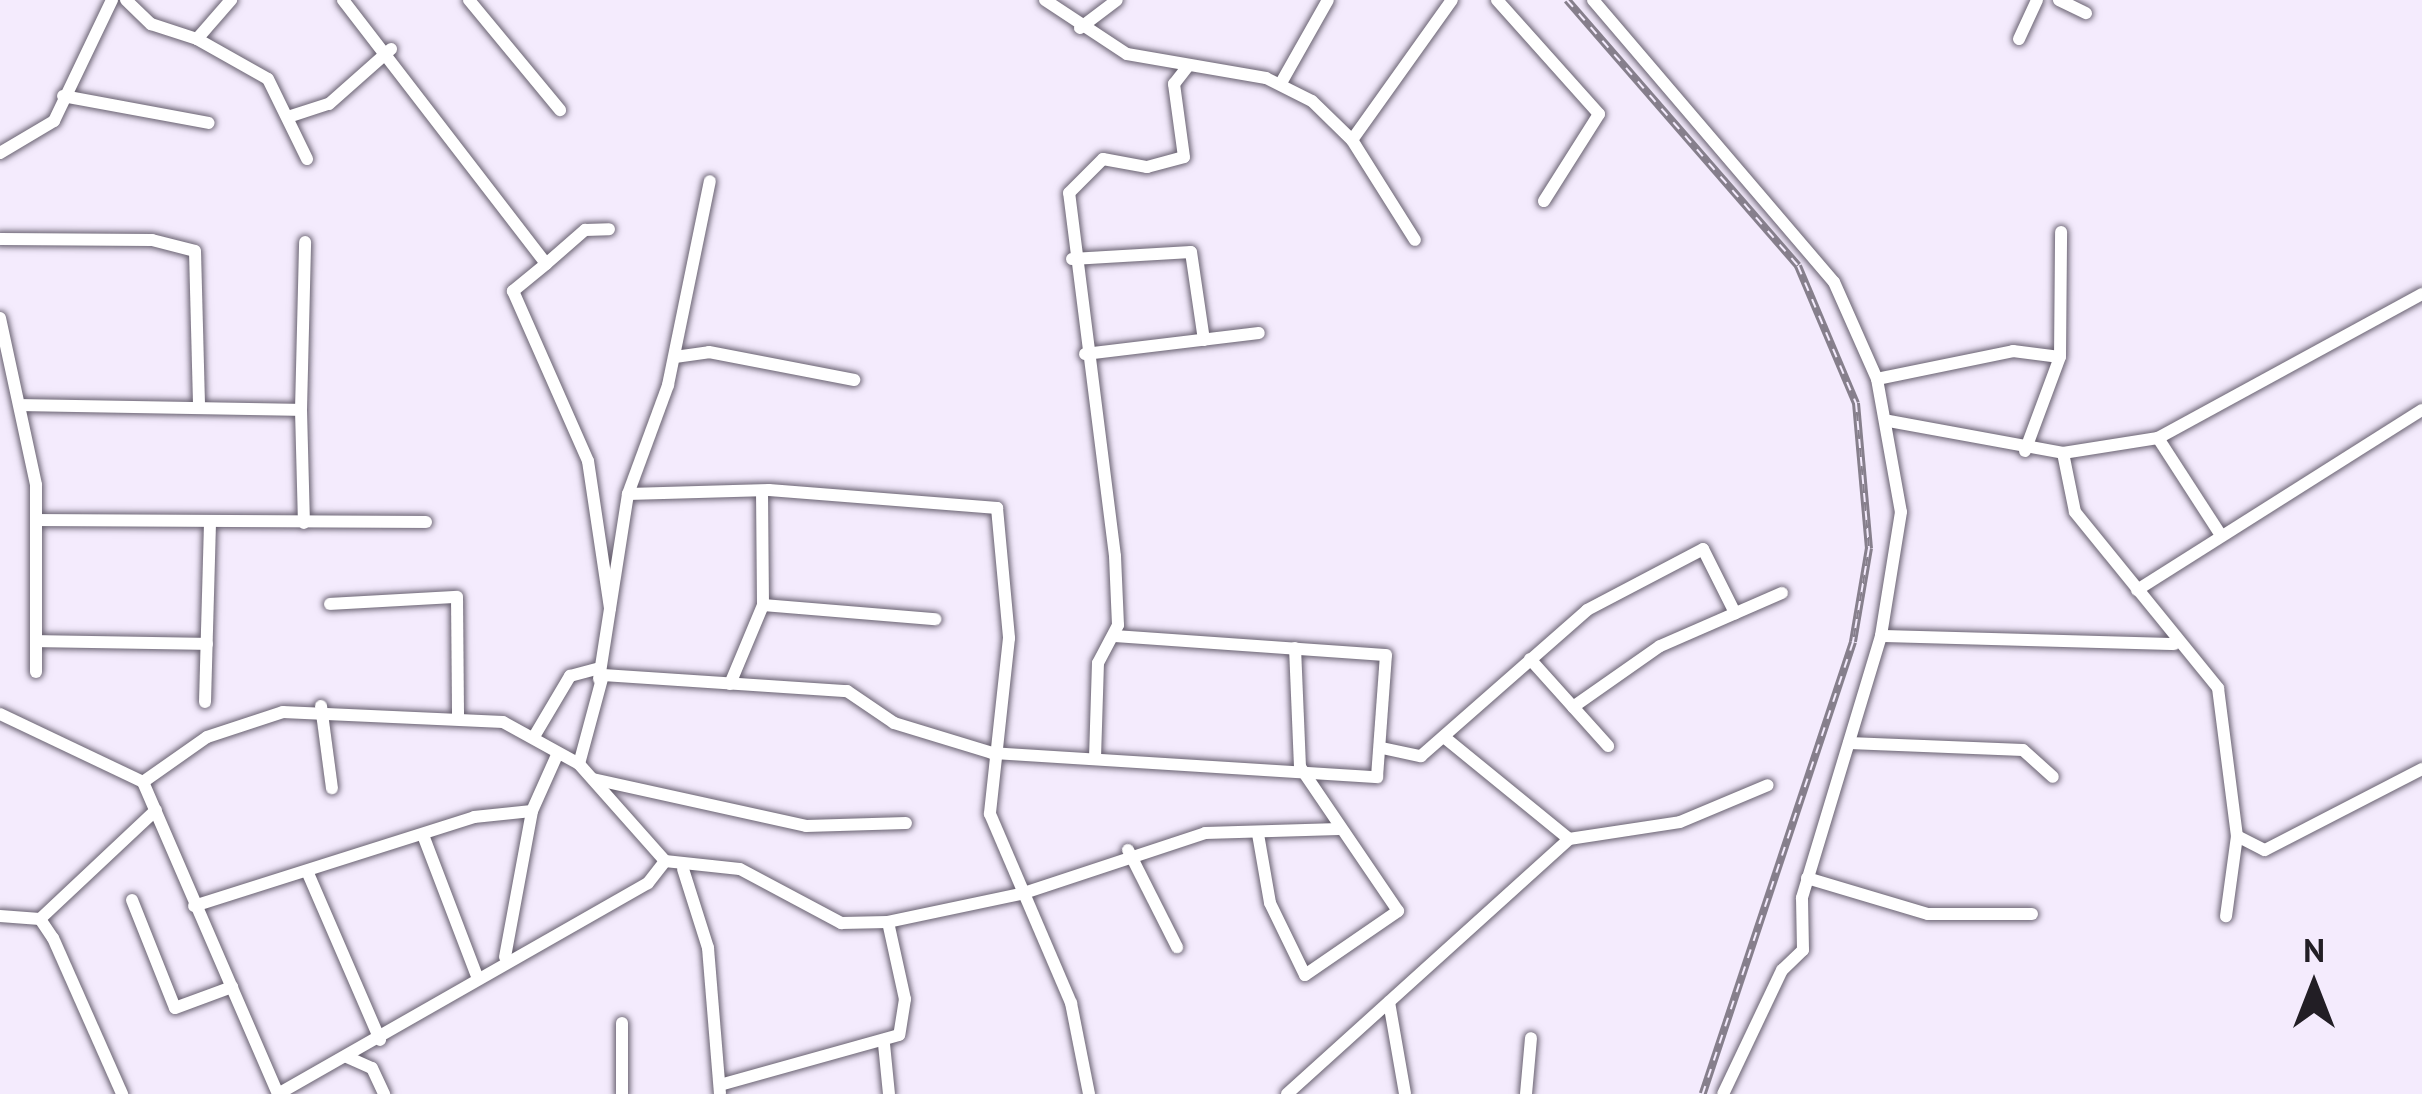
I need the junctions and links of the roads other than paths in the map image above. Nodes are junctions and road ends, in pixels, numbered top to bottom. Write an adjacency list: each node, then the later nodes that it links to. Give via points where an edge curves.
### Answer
1 (112, 0): 21 (street)
2 (126, 0): 16 (street, via 151,24)
3 (231, 0): 16 (street)
4 (343, 0): 18 (street)
5 (469, 0): 22 (street)
6 (1045, 0): 15 (street)
7 (1117, 0): 15 (street)
8 (1328, 0): 20 (street)
9 (1452, 0): 25 (street)
10 (1497, 0): 29 (street, via 1597,104 1592,140)
11 (1593, 0): 44 (street, via 1811,245)
12 (2037, 0): 17 (street)
13 (2059, 0): 14 (street)
14 (2086, 13)
15 (1080, 28): 19 (street, via 1127,54)
16 (197, 39): 23 (street, via 268,79)
17 (2019, 39)
18 (391, 49): 23 (street, via 329,104); 36 (street, via 492,206)
19 (1188, 66): 20 (street); 35 (street, via 1174,84 1184,157 1147,167 1103,159 1075,179)
20 (1281, 83): 25 (street)
21 (63, 96): 24 (street); 26 (street, via 42,135)
22 (560, 110)
23 (291, 116): 27 (street)
24 (208, 123)
25 (1352, 140): 33 (street)
26 (0, 154)
27 (307, 159)
28 (710, 181): 42 (street, via 679,291)
29 (1544, 201)
30 (609, 229): 36 (street, via 585,230)
31 (2061, 232): 43 (street)
32 (0, 239): 47 (street, via 152,240 195,251)
33 (1415, 240)
34 (305, 242): 48 (street)
35 (1072, 259): 40 (street, via 1191,252); 41 (street)
36 (546, 264): 65 (street, via 513,291 588,461)
37 (2422, 294): 51 (street)
38 (0, 318): 46 (street)
39 (1259, 333): 40 (street)
40 (1204, 340): 41 (street)
41 (1085, 354): 68 (street, via 1115,556)
42 (675, 357): 45 (street, via 710,352); 54 (street)
43 (2060, 357): 44 (street, via 2013,351); 52 (street)
44 (1877, 379): 50 (street)
45 (854, 380)
46 (24, 405): 47 (street); 56 (street)
47 (199, 406): 48 (street)
48 (301, 410): 59 (street)
49 (2422, 410): 60 (street)
50 (1889, 422): 52 (street); 69 (street, via 1901,512)
51 (2158, 439): 53 (street); 60 (street)
52 (2025, 451): 53 (street)
53 (2063, 453): 61 (street, via 2066,497)
54 (628, 494): 55 (street); 65 (street)
55 (762, 494): 64 (street); 88 (street, via 997,508 1009,638)
56 (37, 520): 58 (street); 70 (street)
57 (426, 522): 59 (street)
58 (210, 524): 59 (street); 71 (street)
59 (304, 524)
60 (2220, 534): 61 (street)
61 (2137, 590): 72 (street)
62 (1782, 593): 66 (street)
63 (330, 604): 82 (street, via 457,597)
64 (763, 605): 67 (street); 77 (street)
65 (610, 608): 76 (street)
66 (1735, 613): 74 (street, via 1703,549 1587,610); 80 (street, via 1660,646)
67 (935, 619)
68 (1114, 636): 73 (street); 90 (street, via 1098,663)
69 (1881, 636): 72 (street); 85 (street)
70 (37, 641): 71 (street); 75 (street)
71 (207, 644): 78 (street)
72 (2174, 644): 105 (street, via 2224,708)
73 (1295, 649): 87 (street, via 1386,655); 92 (street)
74 (1530, 659): 80 (street); 84 (street)
75 (36, 672)
76 (599, 673): 77 (street); 83 (street, via 570,676); 91 (street)
77 (730, 684): 88 (street, via 847,691 894,723)
78 (205, 702)
79 (322, 706): 82 (street); 96 (street, via 207,737); 98 (street)
80 (1574, 707): 86 (street)
81 (0, 713): 96 (street)
82 (458, 719): 83 (street)
83 (535, 735): 89 (street)
84 (1444, 737): 87 (street, via 1421,756); 106 (street)
85 (1849, 743): 94 (street, via 2024,751); 111 (street)
86 (1609, 746)
87 (1382, 748): 92 (street, via 1368,779)
88 (992, 753): 90 (street); 112 (street, via 990,814)
89 (557, 755): 91 (street); 100 (street)
90 (1095, 758): 92 (street)
91 (578, 764): 95 (street)
92 (1300, 767): 102 (street)
93 (2422, 769): 105 (street, via 2265,850)
94 (2053, 777)
95 (592, 779): 101 (street, via 806,826); 108 (street)
96 (143, 782): 99 (street)
97 (1768, 784): 106 (street, via 1680,822)
98 (332, 788)
99 (156, 811): 114 (street); 118 (street)
100 (532, 811): 104 (street); 121 (street)
101 (906, 823)
102 (1339, 829): 103 (street); 103 (street, via 1398,910 1305,975 1270,903)
103 (1258, 834): 107 (street)
104 (423, 835): 110 (street); 122 (street)
105 (2236, 836): 117 (street)
106 (1569, 839): 124 (street)
107 (1128, 850): 112 (street); 120 (street)
108 (665, 861): 109 (street); 121 (street, via 649,883)
109 (682, 869): 119 (street, via 740,869 841,923); 130 (street, via 708,948)
110 (308, 872): 114 (street); 127 (street)
111 (1807, 878): 115 (street, via 1928,914); 139 (street, via 1803,950 1782,970)
112 (1021, 894): 119 (street); 135 (street, via 1071,1004)
113 (132, 900): 123 (street, via 176,1008)
114 (194, 906): 123 (street)
115 (2032, 914)
116 (0, 916): 118 (street)
117 (2226, 916)
118 (40, 919): 131 (street)
119 (887, 922): 128 (street, via 908,1024)
120 (1177, 947)
121 (505, 957): 122 (street)
122 (476, 974): 127 (street)
123 (232, 987): 129 (street, via 278,1094)
124 (1389, 1002): 136 (street); 137 (street)
125 (622, 1023): 133 (street)
126 (1531, 1038): 138 (street)
127 (380, 1040): 129 (street)
128 (884, 1044): 130 (street); 134 (street)
129 (347, 1057): 132 (street, via 372,1067)
130 (720, 1089)
131 (122, 1094)
132 (384, 1094)
133 (622, 1094)
134 (889, 1094)
135 (1089, 1094)
136 (1287, 1094)
137 (1405, 1094)
138 (1526, 1094)
139 (1724, 1094)

